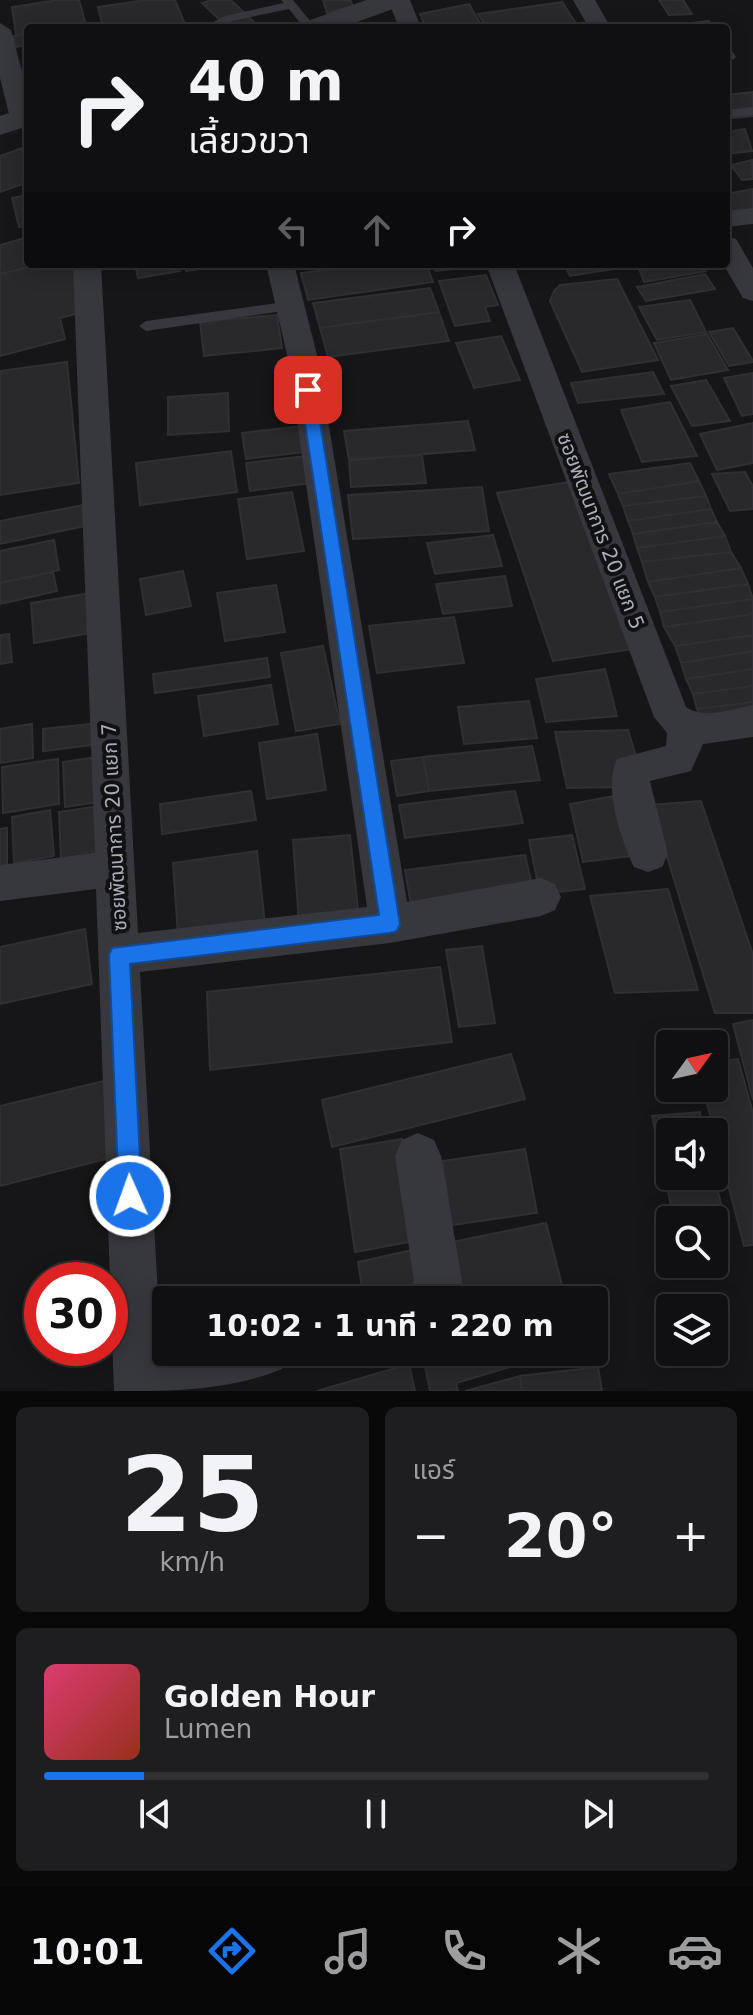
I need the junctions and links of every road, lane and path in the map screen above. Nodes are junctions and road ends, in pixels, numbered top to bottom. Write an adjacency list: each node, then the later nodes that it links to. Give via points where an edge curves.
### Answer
1 (391, 0): 7 (street)
2 (399, 0): 8 (street)
3 (584, 0): 9 (street)
4 (290, 3): 5 (lane); 6 (lane)
5 (216, 24)
6 (308, 24)
7 (323, 24)
8 (408, 24)
9 (598, 24)
10 (0, 30): 13 (street)
11 (753, 111): 12 (lane)
12 (730, 114)
13 (17, 120)
14 (753, 216): 15 (street)
15 (730, 219)
16 (730, 252): 20 (street)
17 (87, 268): 26 (street, ซอยพัฒนาการ 20 แยก 7)
18 (284, 268): 21 (street)
19 (502, 268): 24 (street, ซอยพัฒนาการ 20 แยก 5, via 672,717)
20 (753, 292)
21 (292, 306): 22 (lane); 29 (street)
22 (146, 326)
23 (753, 721): 24 (street)
24 (685, 729): 25 (street, via 683,756 630,771)
25 (648, 854)
26 (115, 868): 27 (street); 30 (street, ซอยพัฒนาการ 20 แยก 7)
27 (0, 883)
28 (541, 897): 29 (street)
29 (390, 924): 30 (street)
30 (119, 955): 34 (street, ซอยพัฒนาการ 20 แยก 7)
31 (418, 1156): 32 (street)
32 (436, 1286)
33 (210, 1366): 34 (street)
34 (139, 1384)

